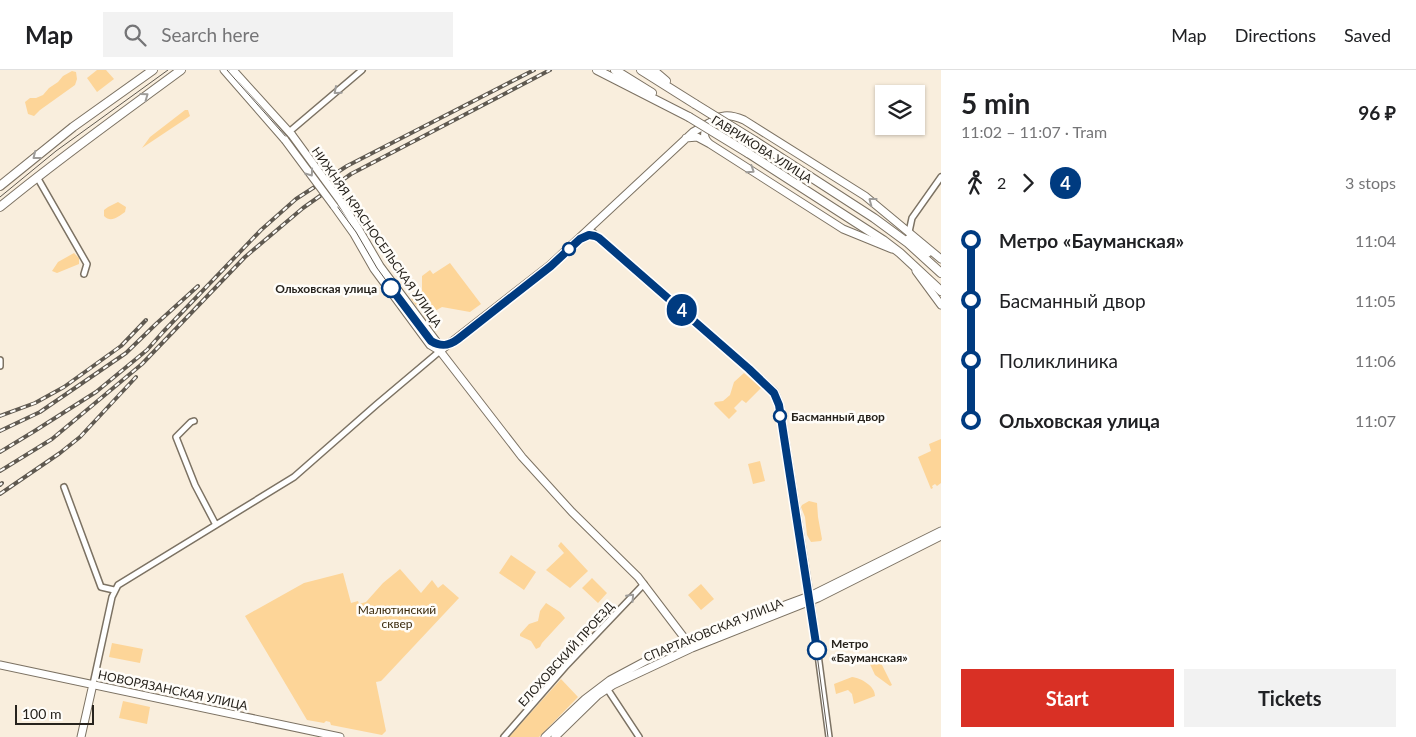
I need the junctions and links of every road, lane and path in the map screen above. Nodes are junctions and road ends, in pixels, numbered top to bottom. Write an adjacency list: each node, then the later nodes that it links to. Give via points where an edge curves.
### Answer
1 (154, 70): 18 (main road, one-way to 18, via 73,127)
2 (181, 70): 16 (main road, one-way to 2)
3 (224, 70): 13 (street, НИЖНЯЯ КРАСНОСЕЛЬСКАЯ УЛИЦА)
4 (233, 70): 13 (street, НИЖНЯЯ КРАСНОСЕЛЬСКАЯ УЛИЦА)
5 (362, 70): 13 (street, one-way to 13)
6 (597, 70): 11 (main road)
7 (615, 70): 11 (main road, ГАВРИКОВА УЛИЦА)
8 (642, 70): 10 (main road, ГАВРИКОВА УЛИЦА)
9 (653, 70): 10 (main road)
10 (695, 104): 20 (main road, ГАВРИКОВА УЛИЦА, bridge)
11 (689, 117): 23 (main road, ГАВРИКОВА УЛИЦА, bridge)
12 (709, 123): 14 (street); 15 (street, via 705,137); 22 (street, one-way to 12, via 865,196 744,120 726,115)
13 (289, 136): 31 (street, НИЖНЯЯ КРАСНОСЕЛЬСКАЯ УЛИЦА, bridge, via 360,230 380,266)
14 (686, 138): 15 (street, via 697,137); 21 (street)
15 (710, 144): 23 (street, one-way to 23, via 843,230)
16 (37, 177): 19 (main road); 28 (street, via 87,264)
17 (941, 177): 22 (street, via 912,218)
18 (0, 186)
19 (0, 207)
20 (874, 218): 24 (street); 27 (main road, ГАВРИКОВА УЛИЦА)
21 (589, 228): 31 (street, via 544,270); 41 (street, via 775,392 780,405)
22 (912, 234): 24 (street); 25 (street)
23 (895, 249): 26 (main road, ГАВРИКОВА УЛИЦА)
24 (926, 251): 25 (street); 27 (street)
25 (941, 260)
26 (910, 262): 29 (main road, ГАВРИКОВА УЛИЦА); 30 (street)
27 (941, 272)
28 (84, 274)
29 (941, 291)
30 (941, 305)
31 (440, 351): 36 (street, via 294,477); 39 (street, НИЖНЯЯ КРАСНОСЕЛЬСКАЯ УЛИЦА, via 522,457)
32 (0, 360): 33 (street)
33 (0, 366)
34 (194, 421): 36 (street, via 176,437 195,485)
35 (64, 487): 40 (street, via 101,587)
36 (216, 525): 40 (street, via 123,580)
37 (941, 531): 41 (street)
38 (941, 536): 41 (street)
39 (644, 584): 42 (street, НИЖНЯЯ КРАСНОСЕЛЬСКАЯ УЛИЦА); 48 (street, ЕЛОХОВСКИЙ ПРОЕЗД, one-way to 39)
40 (114, 590): 44 (street)
41 (811, 599): 42 (street, СПАРТАКОВСКАЯ УЛИЦА); 52 (street)
42 (690, 645): 45 (street, СПАРТАКОВСКАЯ УЛИЦА, via 663,661)
43 (0, 665): 44 (street, НОВОРЯЗАНСКАЯ УЛИЦА)
44 (93, 684): 46 (street); 47 (street, НОВОРЯЗАНСКАЯ УЛИЦА)
45 (605, 686): 49 (street, СПАРТАКОВСКАЯ УЛИЦА, via 585,699); 50 (street, СПАРТАКОВСКАЯ УЛИЦА); 51 (street)
46 (81, 737)
47 (340, 737)
48 (504, 737)
49 (545, 737)
50 (555, 737)
51 (639, 737)
52 (829, 737)

